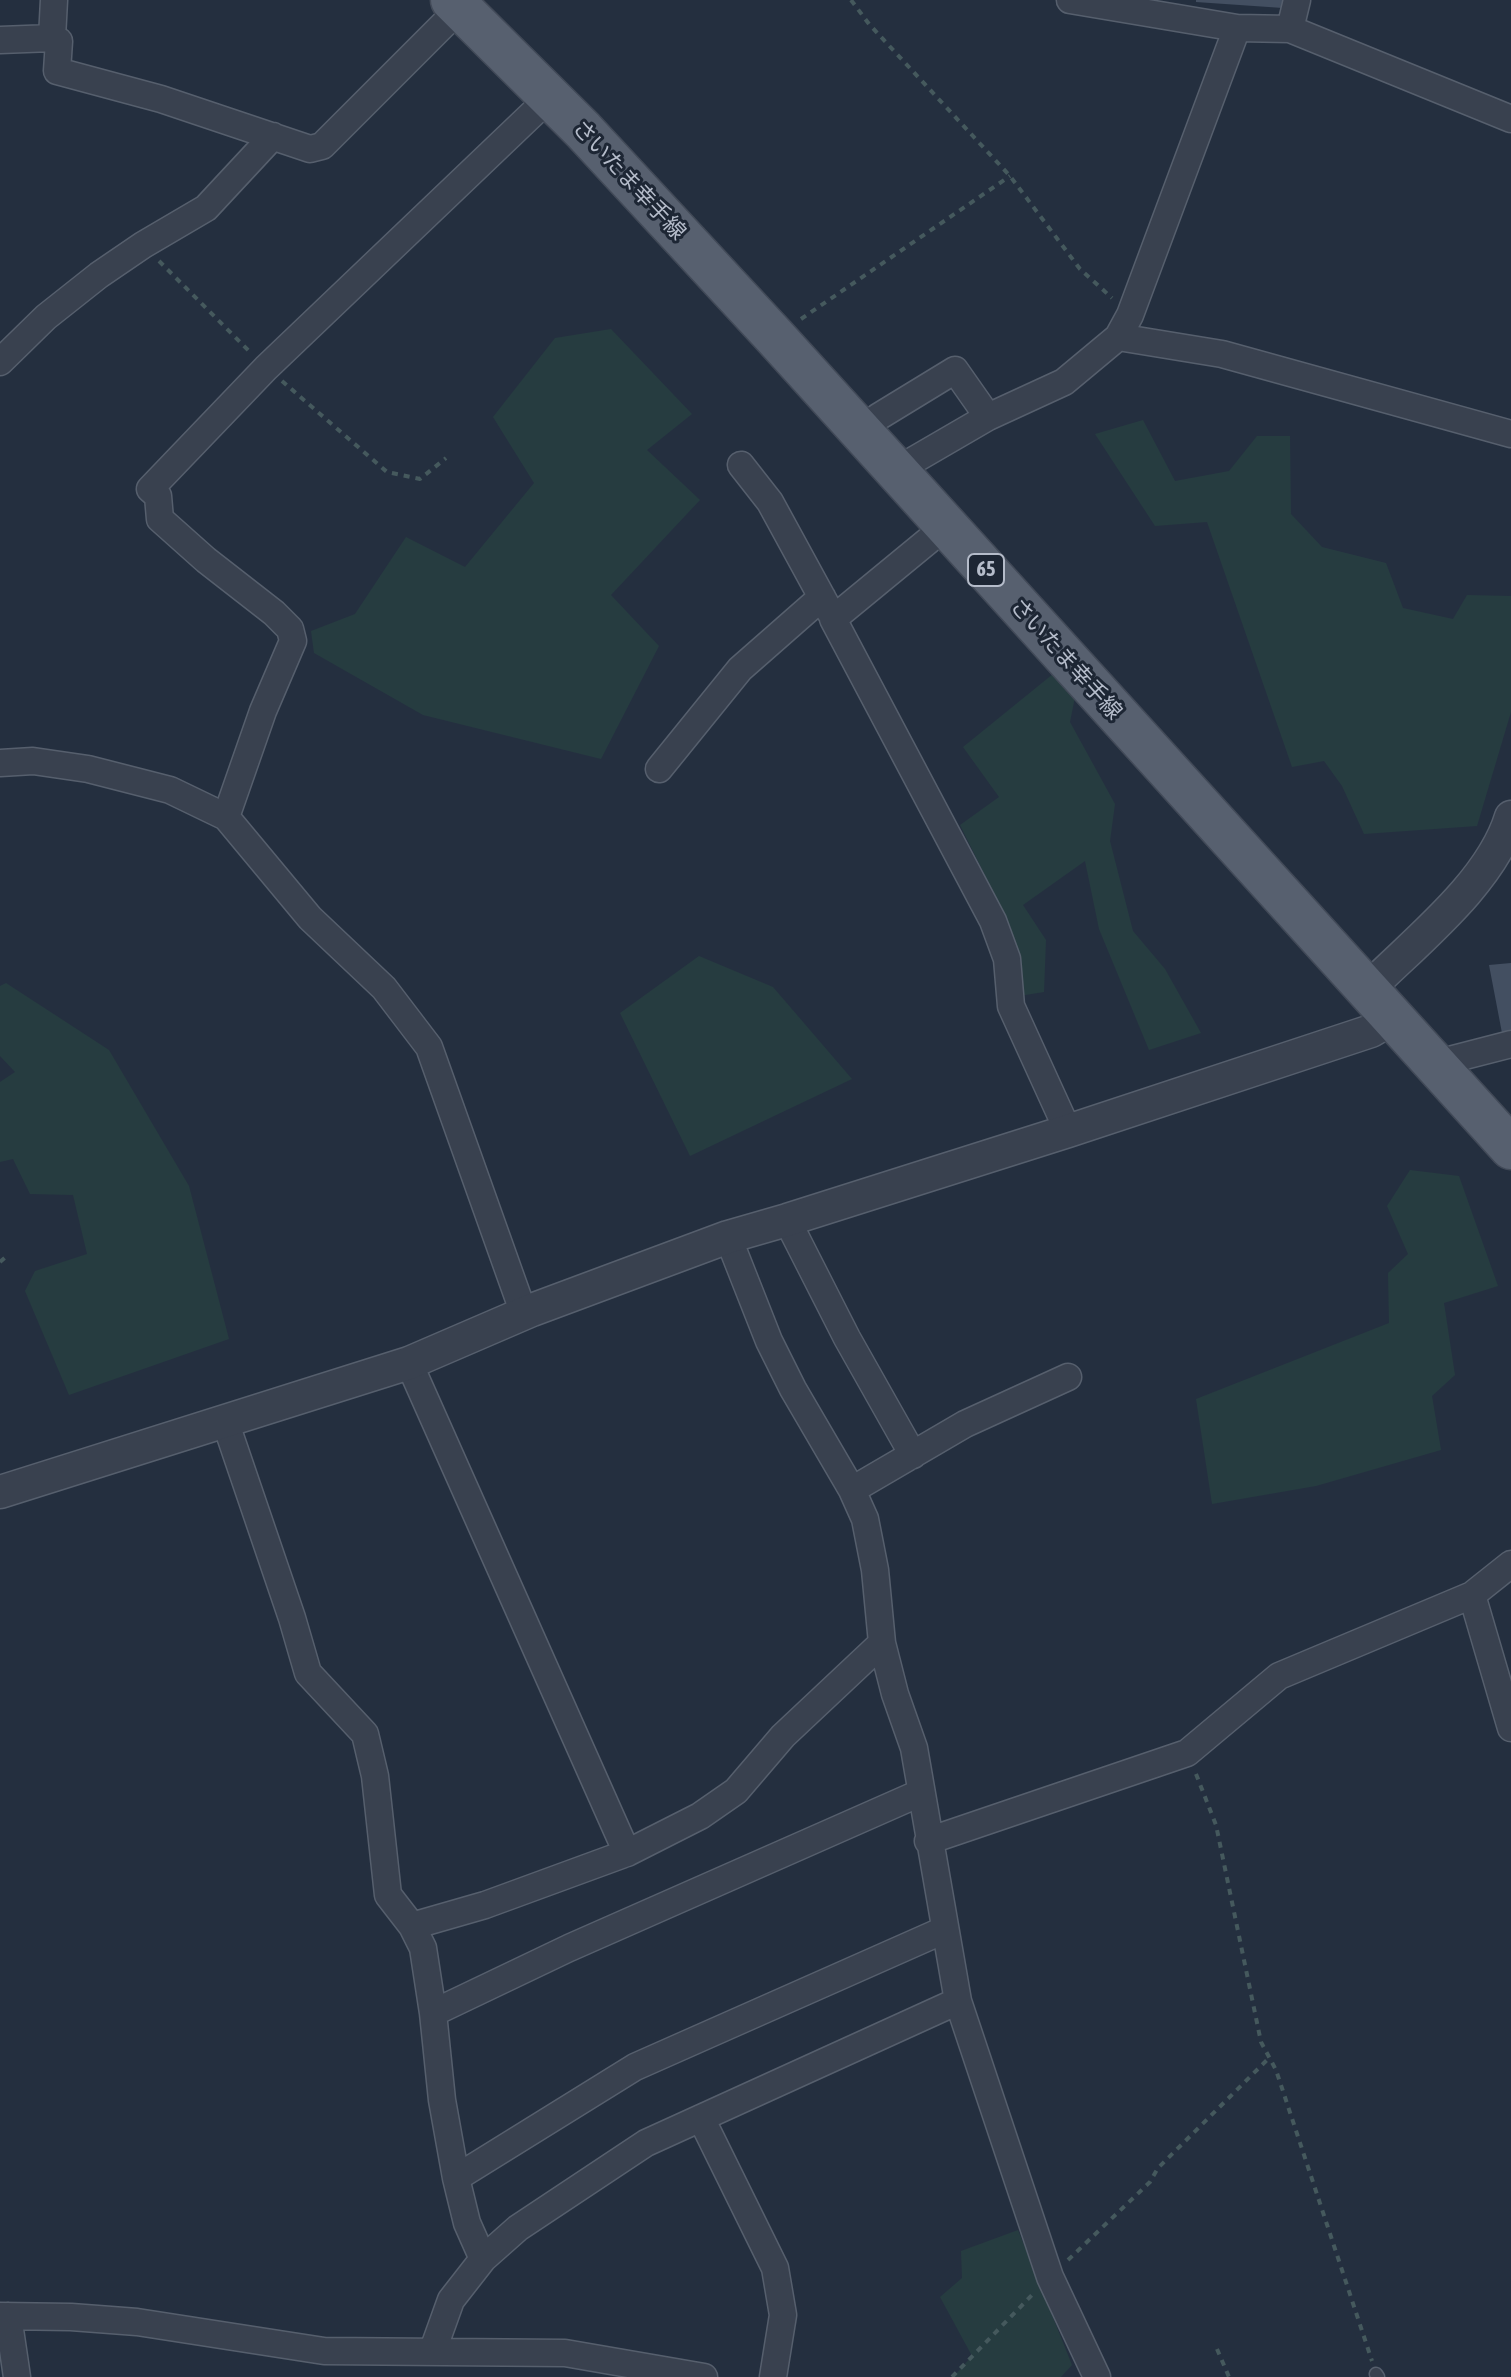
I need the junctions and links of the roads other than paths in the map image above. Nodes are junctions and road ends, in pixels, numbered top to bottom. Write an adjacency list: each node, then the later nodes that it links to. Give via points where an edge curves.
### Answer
1 (54, 0): 7 (street)
2 (1070, 0): 5 (street)
3 (1297, 0): 6 (street)
4 (456, 4): 9 (main road, さいたま幸手線 / 65); 11 (street, via 322,146 310,149)
5 (1237, 28): 6 (street); 12 (street)
6 (1290, 29): 10 (street)
7 (52, 38): 8 (street); 11 (street, via 59,41 57,71)
8 (0, 40)
9 (550, 97): 15 (main road, さいたま幸手線 / 65); 23 (street, via 266,368 150,489 158,496 160,519 290,629 293,641)
10 (1511, 119)
11 (273, 136): 13 (street, via 206,208 99,275)
12 (1124, 326): 14 (street, via 1064,382); 16 (street)
13 (0, 362)
14 (988, 417): 15 (street, via 955,370); 18 (street)
15 (861, 432): 18 (main road, さいたま幸手線 / 65)
16 (1511, 434)
17 (741, 465): 20 (street, via 770,502)
18 (899, 474): 19 (main road, さいたま幸手線 / 65)
19 (946, 526): 20 (street); 25 (main road, さいたま幸手線 / 65)
20 (828, 608): 22 (street, via 740,669); 28 (street, via 993,921 1007,959 1011,1006)
21 (0, 763): 23 (street, via 33,761 88,769 170,790)
22 (659, 769)
23 (226, 817): 32 (street, via 310,918 384,988 429,1047)
24 (1511, 817): 25 (street, via 1475,884)
25 (1380, 1004): 27 (main road, さいたま幸手線 / 65); 28 (street, via 1371,1031)
26 (1511, 1044): 27 (street, via 1453,1059)
27 (1439, 1069): 29 (main road, さいたま幸手線 / 65)
28 (1068, 1131): 30 (street)
29 (1511, 1148)
30 (787, 1220): 31 (street); 36 (street)
31 (728, 1237): 32 (street); 37 (street, via 775,1353)
32 (524, 1314): 33 (street)
33 (409, 1363): 35 (street); 45 (street)
34 (1068, 1377): 36 (street, via 965,1424)
35 (225, 1421): 38 (street); 46 (street, via 308,1673 365,1734 388,1895)
36 (913, 1455): 37 (street)
37 (852, 1490): 41 (street, via 865,1519 875,1570)
38 (0, 1492)
39 (1511, 1564): 40 (street)
40 (1472, 1595): 42 (street); 44 (street, via 1279,1676 1187,1753)
41 (882, 1643): 43 (street, via 914,1748); 45 (street, via 783,1736 736,1791)
42 (1511, 1728)
43 (920, 1793): 44 (street); 49 (street)
44 (928, 1841): 47 (street)
45 (627, 1853): 46 (street)
46 (412, 1926): 49 (street, via 423,1948)
47 (944, 1930): 48 (street); 51 (street, via 635,2067)
48 (958, 2001): 50 (street); 58 (street, via 1050,2277)
49 (433, 2013): 51 (street)
50 (701, 2118): 52 (street, via 646,2143 518,2228); 57 (street, via 775,2268 783,2315)
51 (456, 2178): 52 (street)
52 (483, 2259): 54 (street, via 451,2300)
53 (4, 2316): 54 (street, via 137,2322 324,2351); 55 (street)
54 (433, 2350): 56 (street, via 565,2353)
55 (17, 2377)
56 (704, 2377)
57 (773, 2377)
58 (1097, 2377)

